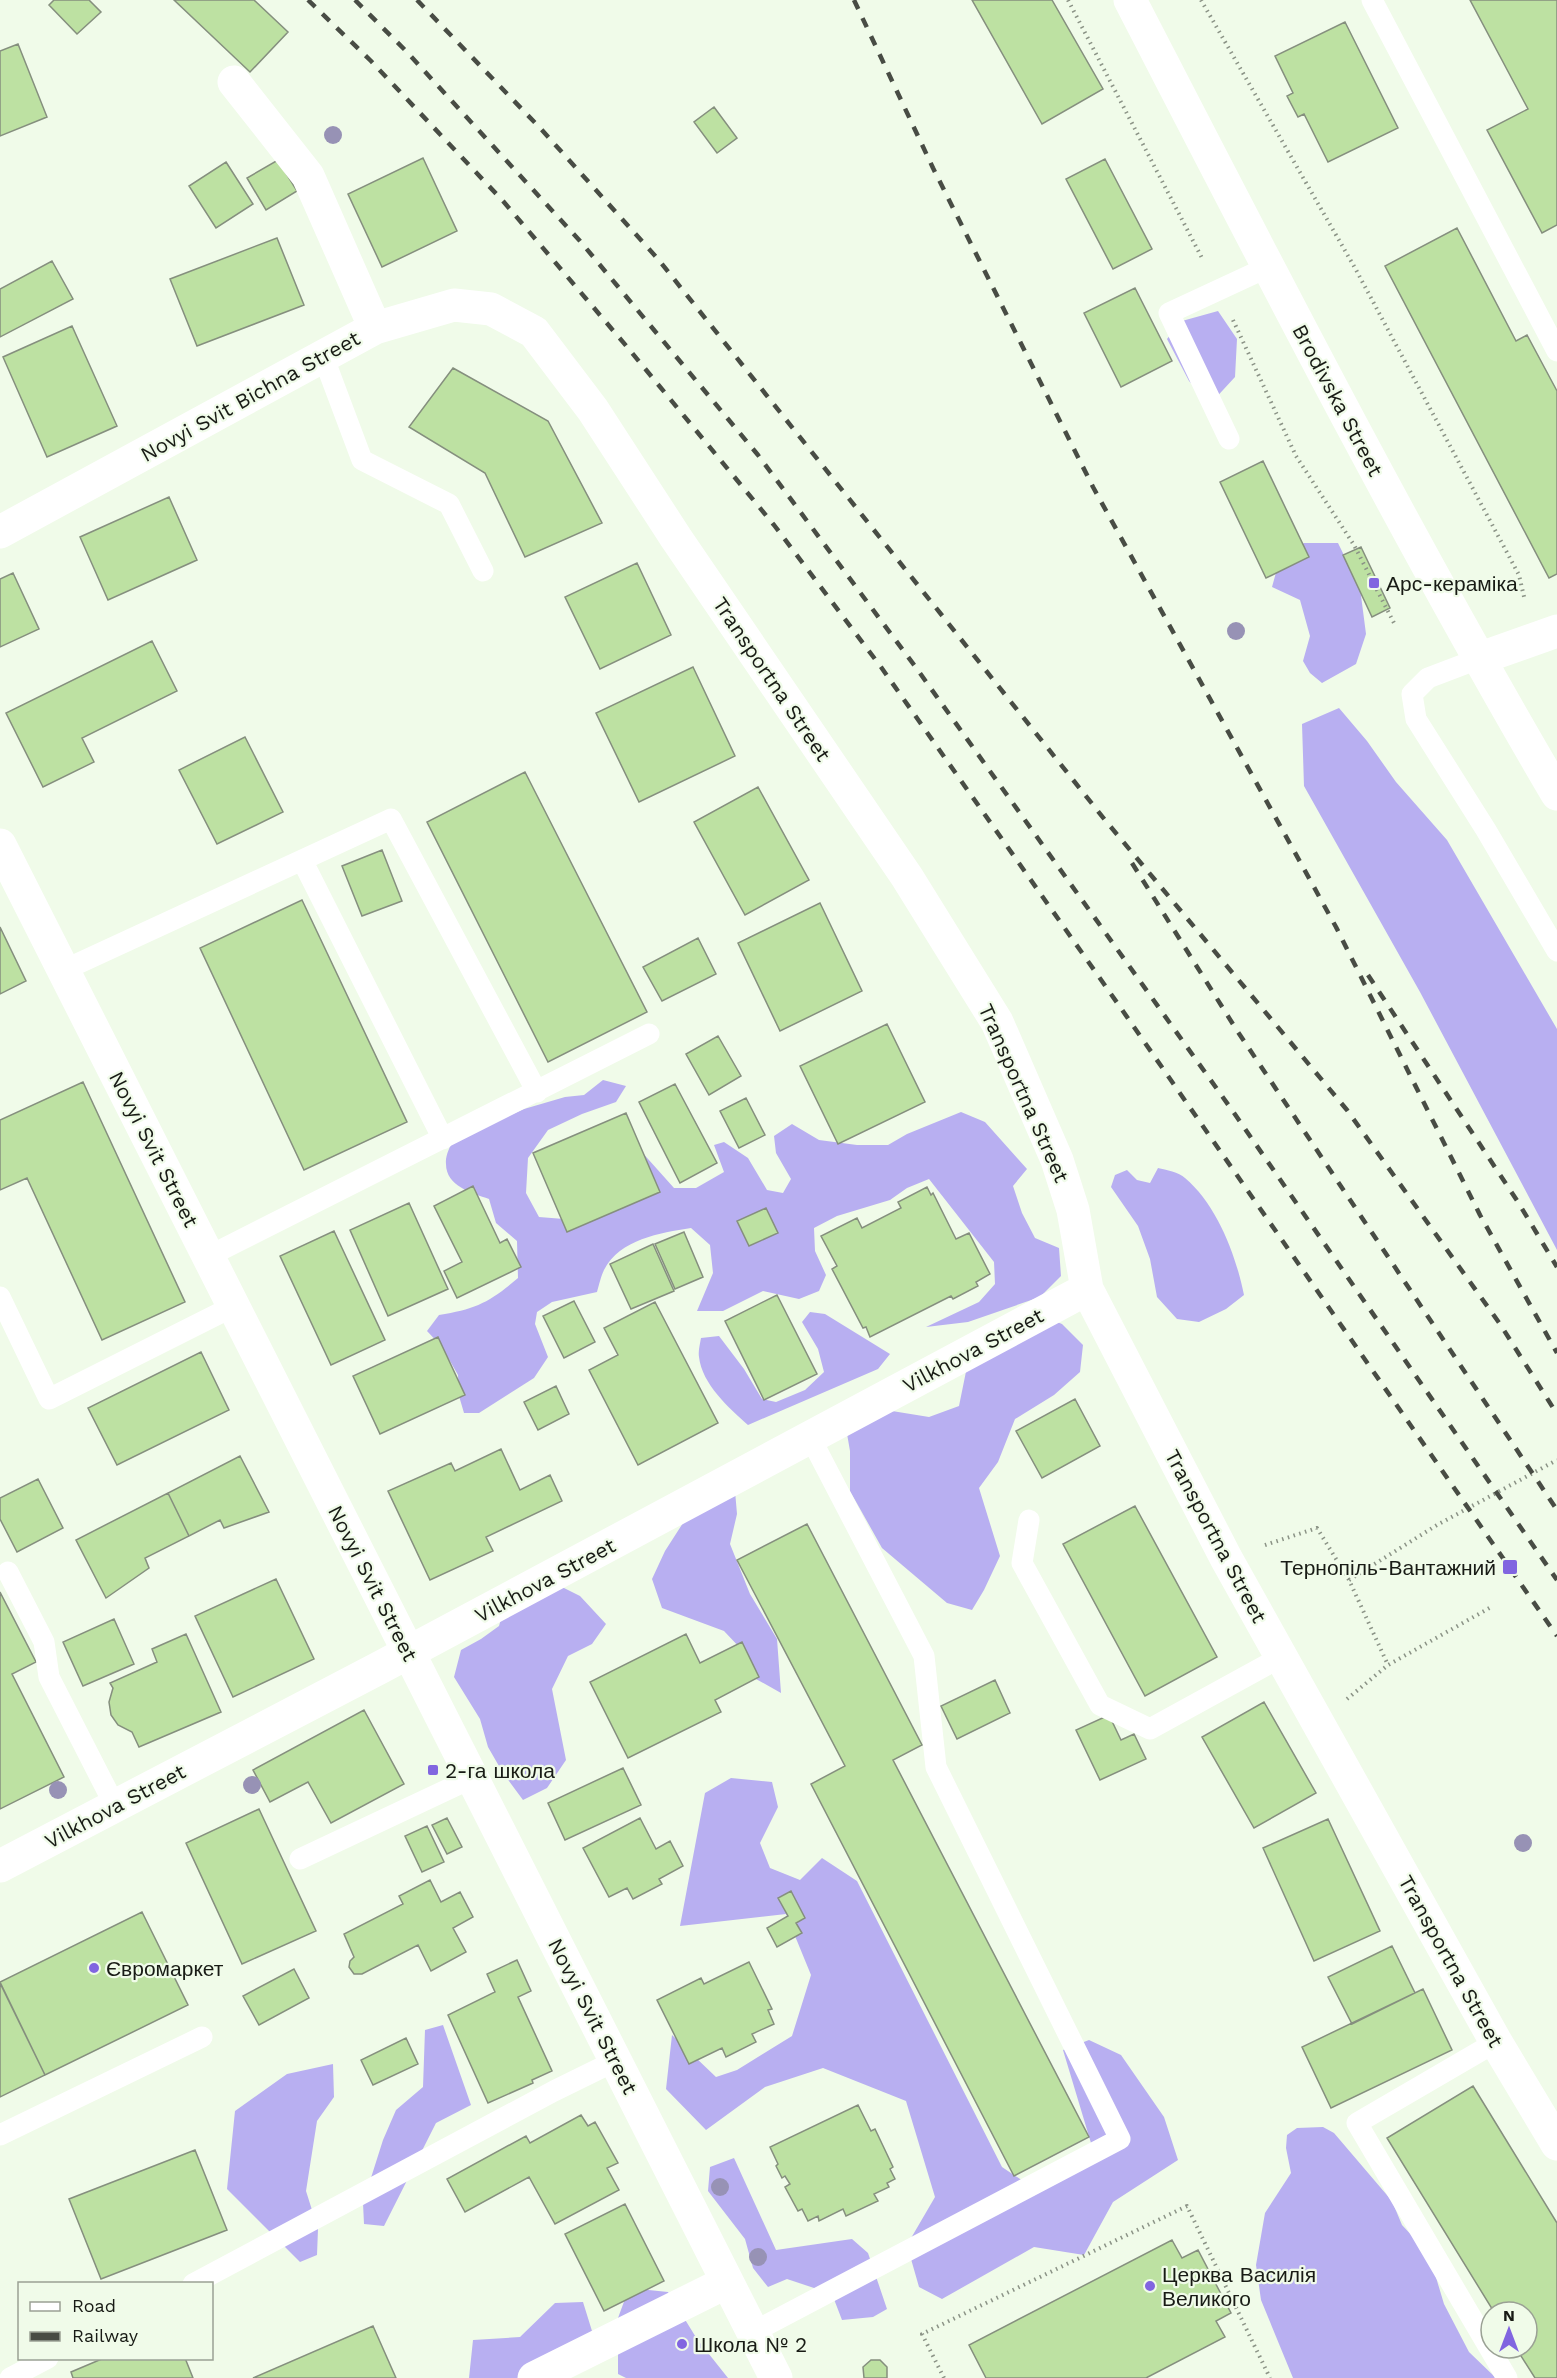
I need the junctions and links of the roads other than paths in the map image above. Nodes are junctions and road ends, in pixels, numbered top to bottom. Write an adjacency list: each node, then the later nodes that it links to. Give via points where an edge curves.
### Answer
1 (1130, 0): 4 (street, Brodivska Street)
2 (1372, 0): 6 (lane)
3 (234, 82): 5 (street, Novyi Svit Bichna Street, via 308,176)
4 (1268, 267): 8 (lane, via 1169,313); 12 (street, Brodivska Street)
5 (375, 328): 7 (street, Novyi Svit Bichna Street); 23 (street, Transportna Street, via 454,305 491,309 534,332 593,410 908,877 997,1022 1057,1160 1073,1210)
6 (1557, 351)
7 (323, 356): 9 (street, Novyi Svit Bichna Street); 10 (lane, via 362,459 449,504)
8 (1229, 439)
9 (0, 532)
10 (483, 571)
11 (1557, 631): 12 (street)
12 (1478, 659): 13 (street, Brodivska Street); 17 (lane, via 1428,678 1412,694 1416,719)
13 (1557, 794)
14 (0, 845): 16 (street, Novyi Svit Street)
15 (302, 860): 18 (lane); 20 (lane, via 391,819); 21 (lane)
16 (10, 888): 18 (street, Novyi Svit Street)
17 (1557, 951)
18 (64, 970): 22 (street, Novyi Svit Street)
19 (650, 1034): 20 (lane)
20 (537, 1092): 21 (lane)
21 (443, 1139): 22 (lane)
22 (208, 1256): 25 (street, Novyi Svit Street)
23 (1087, 1288): 26 (street, Vilkhova Street); 30 (street, Transportna Street)
24 (0, 1297): 25 (lane, via 49,1399)
25 (234, 1306): 29 (street, Novyi Svit Street)
26 (810, 1437): 29 (street, Vilkhova Street); 42 (lane, via 924,1656 936,1767 1120,2139)
27 (1029, 1520): 30 (lane, via 1022,1563 1100,1705 1150,1729)
28 (8, 1572): 32 (lane, via 44,1642 49,1677)
29 (408, 1653): 31 (street, Novyi Svit Street); 32 (street, Vilkhova Street)
30 (1281, 1657): 36 (street, Transportna Street)
31 (472, 1778): 33 (lane); 37 (street, Novyi Svit Street)
32 (115, 1806): 34 (street, Vilkhova Street)
33 (300, 1859)
34 (0, 1866)
35 (202, 2037): 38 (lane)
36 (1496, 2042): 39 (street, Transportna Street); 47 (lane, via 1357,2123)
37 (615, 2061): 40 (lane); 41 (street, Novyi Svit Street)
38 (0, 2135)
39 (1557, 2144)
40 (195, 2282)
41 (727, 2282): 42 (street, Novyi Svit Street); 45 (street)
42 (753, 2332): 46 (street, Novyi Svit Street)
43 (44, 2360): 44 (lane)
44 (10, 2378)
45 (534, 2378)
46 (776, 2378)
47 (1507, 2378)

